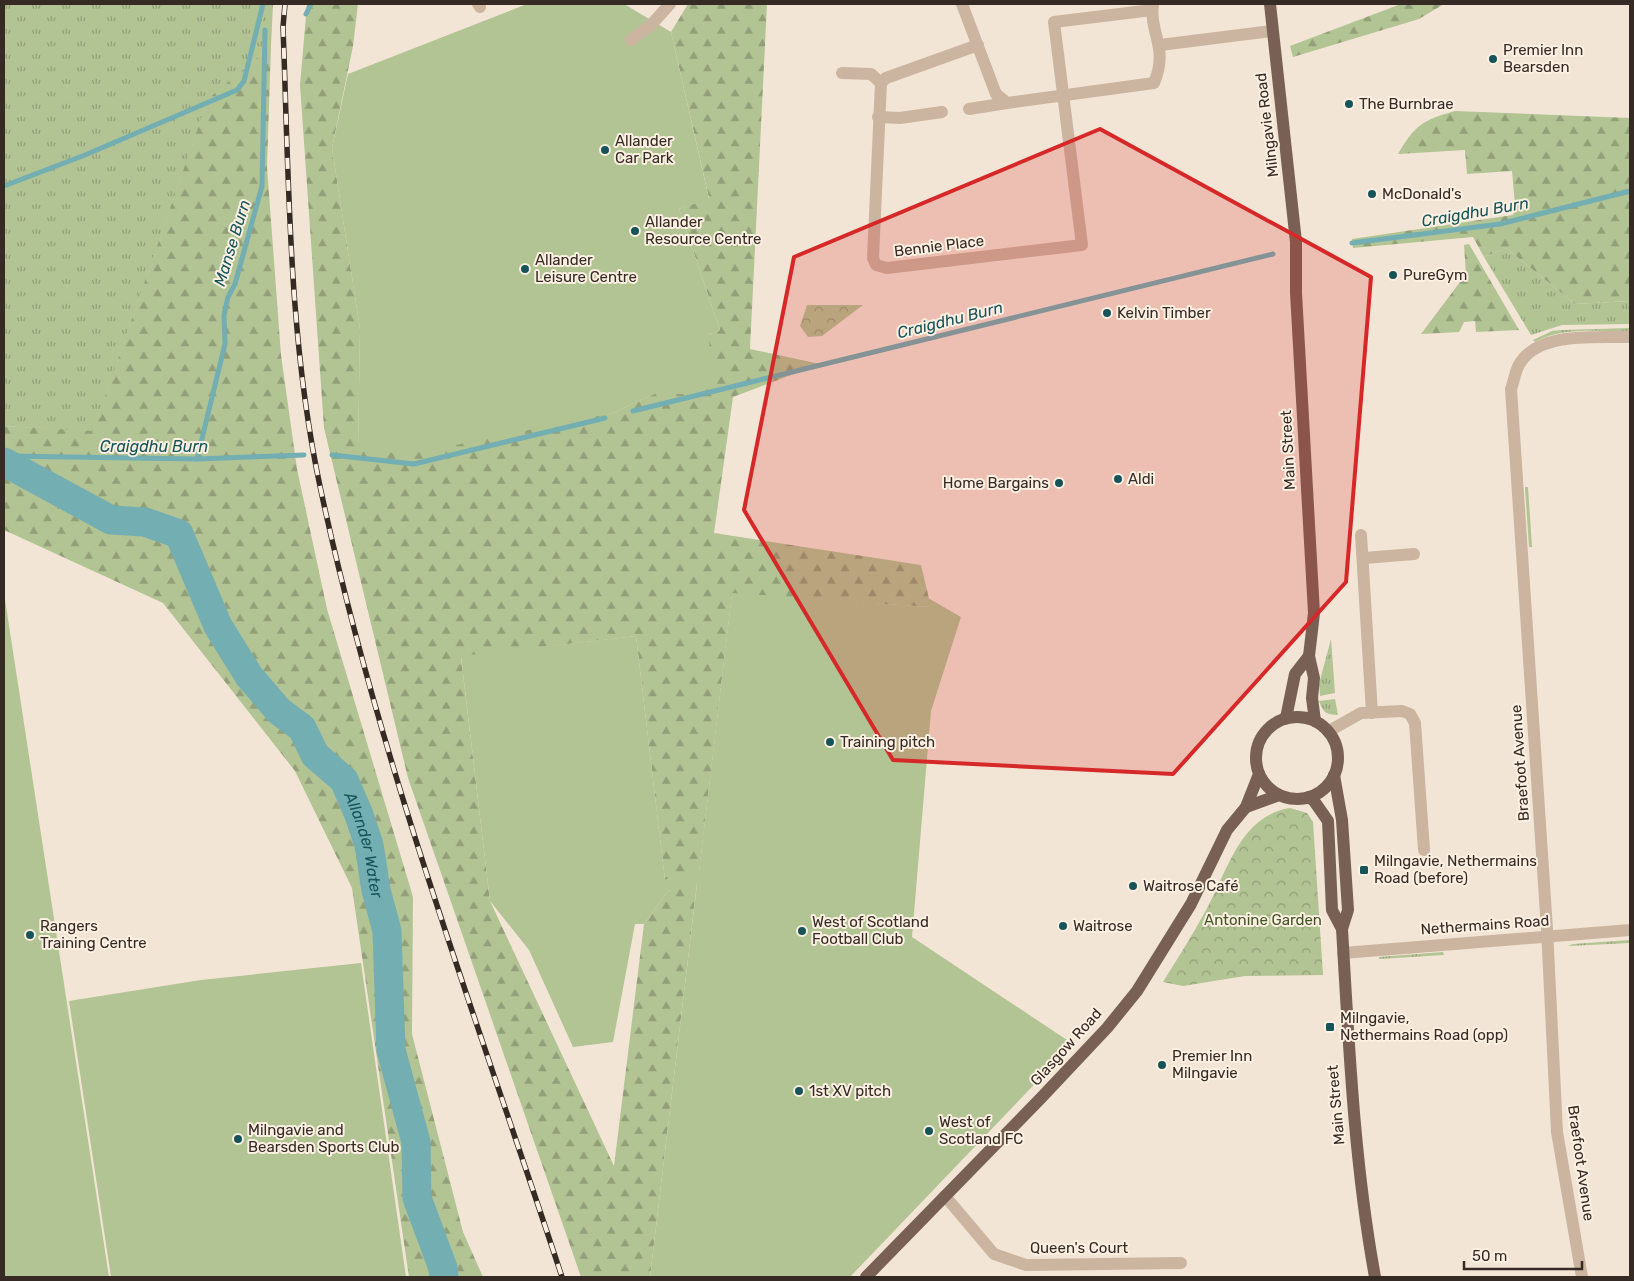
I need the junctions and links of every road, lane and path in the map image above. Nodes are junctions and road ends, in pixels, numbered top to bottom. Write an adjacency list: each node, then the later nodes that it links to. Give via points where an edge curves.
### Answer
1 (669, 4): 6 (street, via 652,25)
2 (962, 4): 7 (street)
3 (1270, 4): 5 (main road, Milngavie Road)
4 (1152, 7): 8 (street); 11 (street, via 1054,22)
5 (1272, 31): 8 (street); 16 (main road, Milngavie Road)
6 (631, 40)
7 (978, 45): 10 (street, via 886,78); 12 (street, via 996,94)
8 (1160, 46): 11 (street, via 1160,68 1154,83)
9 (842, 73): 10 (street, via 871,74)
10 (881, 84): 15 (street, Bennie Place)
11 (1064, 96): 12 (street); 15 (street, Bennie Place, via 1082,245 887,268 876,265 873,258)
12 (1007, 103): 13 (street)
13 (969, 109)
14 (942, 112): 15 (street, via 900,118)
15 (878, 117)
16 (1296, 242): 21 (main road, Main Street, via 1314,613)
17 (1630, 337): 34 (street, Braefoot Avenue, via 1557,340 1536,348 1520,363 1511,390)
18 (1361, 535): 20 (street)
19 (1414, 554): 20 (street)
20 (1364, 558): 22 (street)
21 (1309, 656): 23 (main road, Main Street, via 1295,674); 24 (main road, Main Street, via 1314,678)
22 (1372, 713): 25 (street, via 1361,714); 31 (street, via 1402,711 1410,714 1415,723)
23 (1286, 718): 24 (main road, via 1301,717); 26 (main road, via 1270,726 1260,739 1255,754)
24 (1315, 721): 25 (main road)
25 (1328, 731): 27 (main road, via 1334,739 1338,757)
26 (1258, 774): 28 (main road); 30 (main road, Glasgow Road)
27 (1334, 775): 29 (main road, via 1324,789); 32 (main road, Main Street, via 1342,820 1348,910)
28 (1279, 795): 29 (main road, via 1294,799); 30 (main road)
29 (1309, 797): 32 (main road, Main Street, via 1328,821 1332,910)
30 (1246, 807): 36 (main road, Glasgow Road, via 1227,830 1191,904 1137,991 1107,1028)
31 (1424, 850)
32 (1342, 929): 35 (main road, Main Street)
33 (1630, 930): 34 (street, Nethermains Road)
34 (1547, 937): 35 (street, Nethermains Road); 40 (street, Braefoot Avenue, via 1557,1132)
35 (1343, 953): 39 (main road, Main Street, via 1349,1074 1363,1210)
36 (945, 1196): 37 (street, Queen's Court, via 994,1254 1026,1265); 38 (main road, Glasgow Road)
37 (1182, 1264)
38 (866, 1277)
39 (1375, 1277)
40 (1582, 1277)

